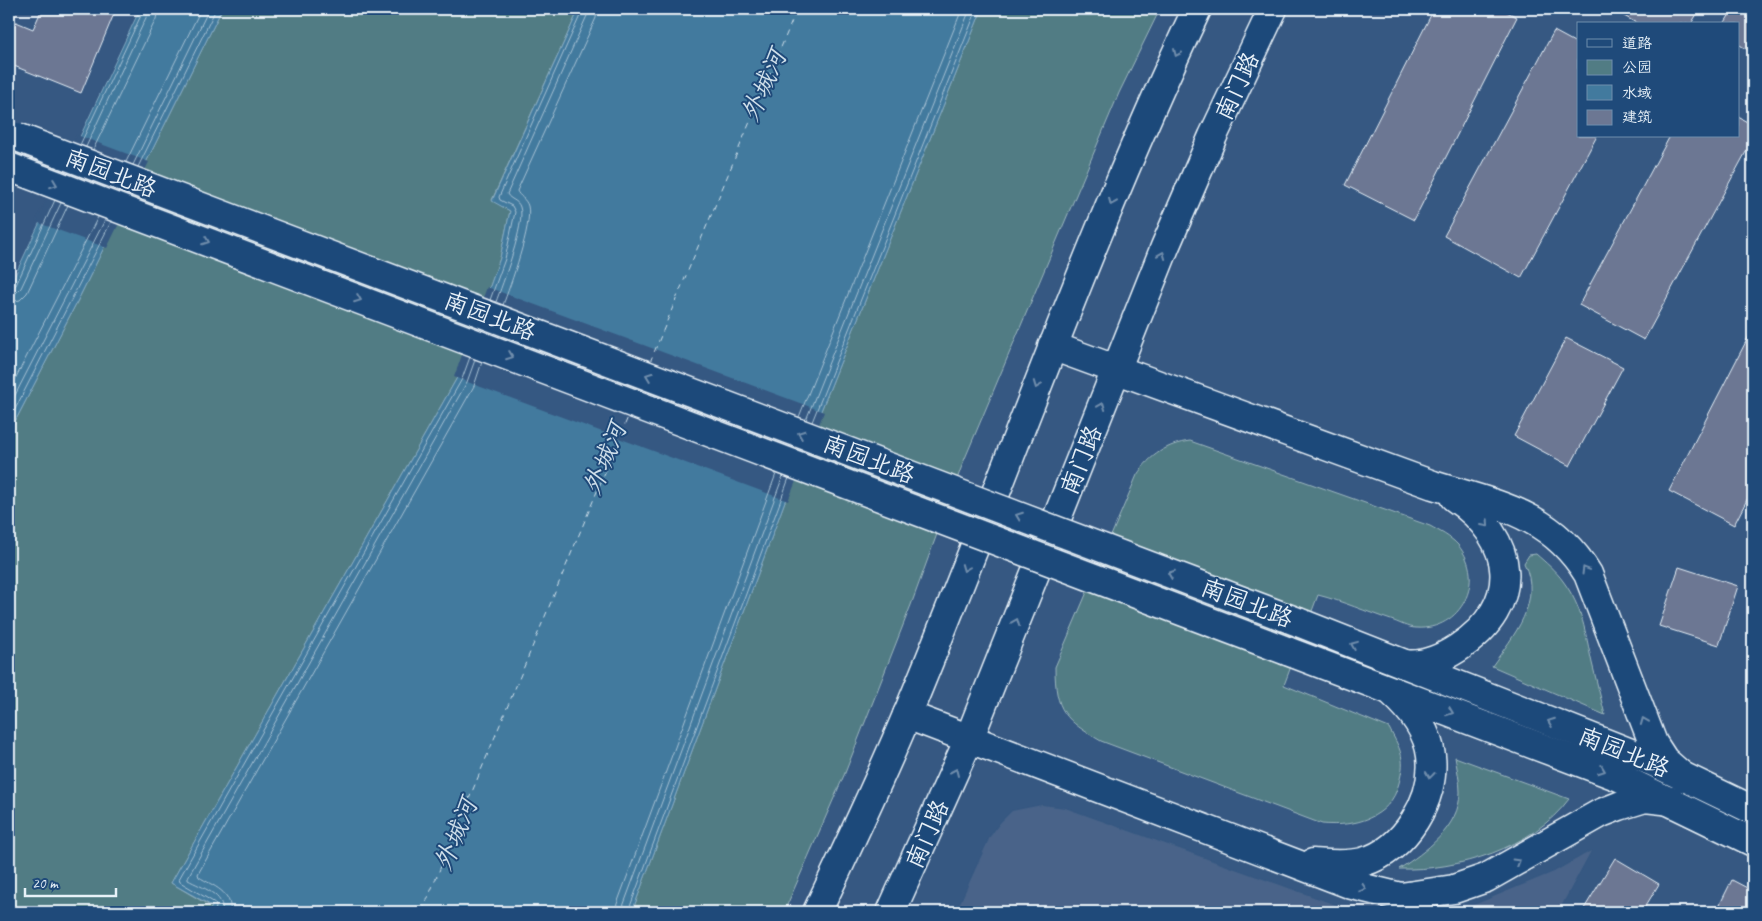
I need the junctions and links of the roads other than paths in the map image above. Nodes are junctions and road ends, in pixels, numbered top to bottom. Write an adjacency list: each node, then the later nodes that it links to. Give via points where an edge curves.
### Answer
1 (1198, 9): 5 (main road, one-way to 5)
2 (1273, 9): 6 (main road, 南门路, one-way to 2, via 1213,136)
3 (13, 135): 8 (main road, 南园北路, one-way to 3, bridge)
4 (9, 167): 9 (main road, 南园北路, one-way to 9, bridge)
5 (1052, 346): 6 (main road); 10 (main road, one-way to 10)
6 (1116, 370): 7 (main road); 11 (main road, 南门路, one-way to 6)
7 (1433, 485): 8 (main road, one-way to 8, via 1469,508 1494,534 1504,561 1504,591 1490,620 1468,641 1441,658 1414,665); 12 (main road, one-way to 7, via 1664,760 1653,743 1593,584 1569,547 1556,534 1523,515)
8 (1399, 663): 12 (main road, 南园北路, one-way to 8, via 1630,752)
9 (1389, 688): 13 (main road, 南园北路, one-way to 13, via 1619,777); 16 (main road, one-way to 16, via 1415,716 1431,756 1429,786 1416,818 1391,846 1364,861 1328,864)
10 (907, 715): 11 (main road); 17 (main road)
11 (969, 739): 16 (main road); 18 (main road, 南门路, one-way to 11)
12 (1680, 775): 14 (main road, 南园北路)
13 (1672, 801): 15 (main road, 南园北路); 16 (main road, one-way to 13, via 1372,891 1401,897 1416,896 1454,889 1486,878 1601,813 1624,804 1645,798)
14 (1753, 810)
15 (1753, 842)
16 (1284, 860)
17 (817, 912)
18 (891, 912)

